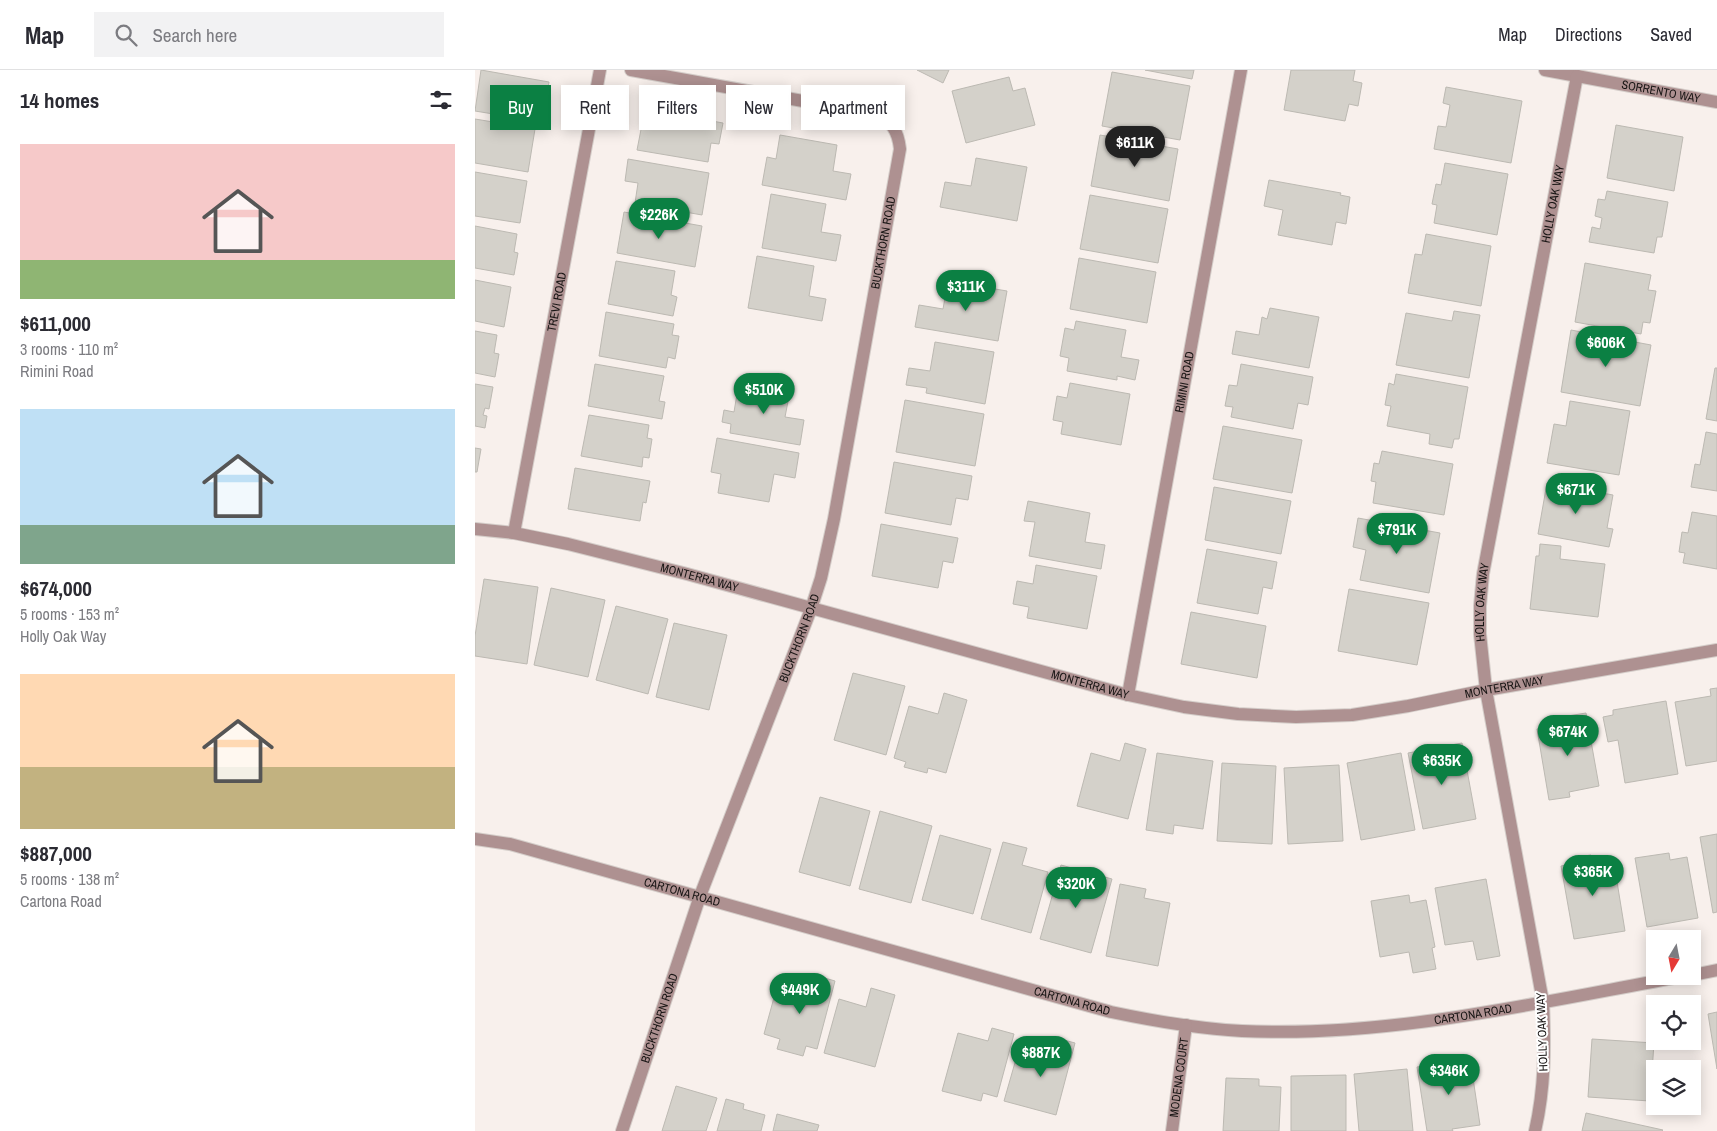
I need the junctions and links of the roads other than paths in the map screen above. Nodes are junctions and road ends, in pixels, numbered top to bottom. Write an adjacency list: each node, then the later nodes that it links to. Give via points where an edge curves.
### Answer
1 (600, 70): 8 (street, TREVI ROAD)
2 (631, 70): 9 (street, BUCKTHORN ROAD, via 875,114 885,118 899,136 900,149 834,519)
3 (1241, 70): 12 (street, RIMINI ROAD)
4 (1545, 70): 5 (street, SORRENTO WAY)
5 (1577, 76): 6 (street, SORRENTO WAY); 11 (street, HOLLY OAK WAY, via 1483,574 1480,634)
6 (1717, 102)
7 (475, 529): 8 (street, MONTERRA WAY)
8 (514, 533): 9 (street, MONTERRA WAY, via 632,560)
9 (811, 609): 12 (street, MONTERRA WAY); 14 (street, BUCKTHORN ROAD)
10 (1717, 650): 11 (street, MONTERRA WAY)
11 (1486, 690): 12 (street, MONTERRA WAY, via 1351,715 1296,717 1183,707); 18 (street, HOLLY OAK WAY)
12 (1128, 694)
13 (475, 839): 14 (street, CARTONA ROAD, via 510,844)
14 (700, 896): 19 (street, CARTONA ROAD, via 1073,1002); 20 (street, BUCKTHORN ROAD)
15 (1717, 970): 16 (street)
16 (1701, 973)
17 (1646, 983): 18 (street, CARTONA ROAD)
18 (1543, 1002): 19 (street, CARTONA ROAD, via 1394,1025 1322,1031 1242,1031); 22 (street, HOLLY OAK WAY, via 1543,1078)
19 (1186, 1025): 21 (street, MODENA COURT)
20 (622, 1131)
21 (1172, 1131)
22 (1535, 1131)

